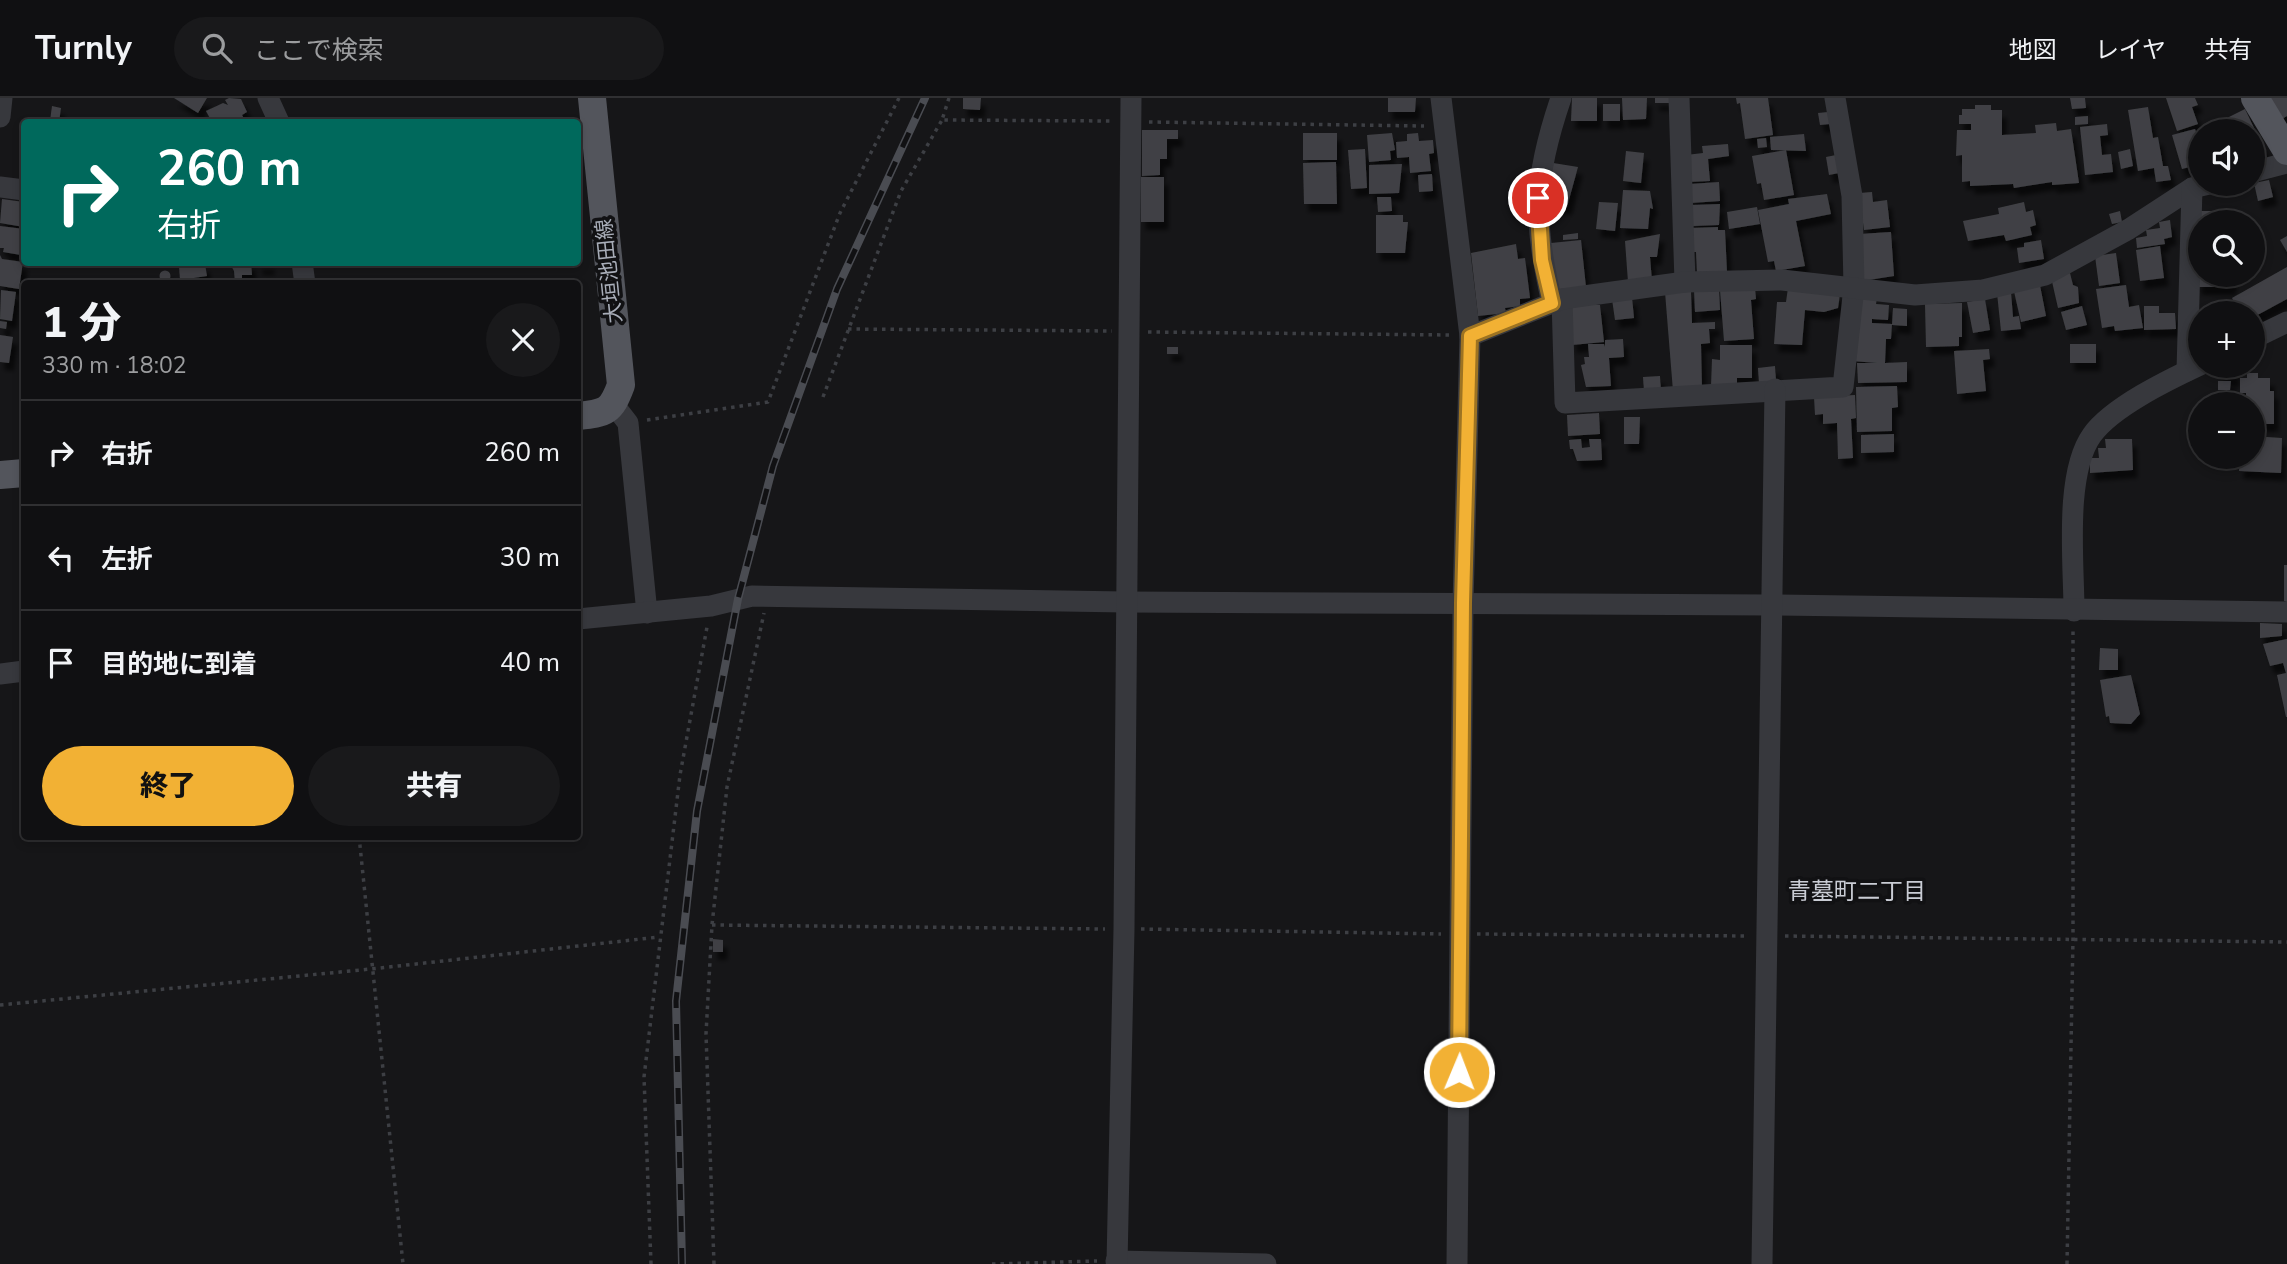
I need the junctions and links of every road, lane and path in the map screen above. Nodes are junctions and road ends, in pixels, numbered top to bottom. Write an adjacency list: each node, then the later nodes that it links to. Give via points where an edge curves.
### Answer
1 (2, 98): 12 (street)
2 (268, 98): 13 (street)
3 (592, 98): 17 (main road, 大垣池田線)
4 (899, 98): 37 (path, via 839,213 768,402)
5 (949, 98): 14 (path)
6 (1131, 98): 15 (street)
7 (1441, 98): 16 (street)
8 (1561, 98): 27 (street, via 1538,179 1537,217)
9 (1679, 98): 25 (street)
10 (1835, 98): 26 (street, via 1852,195)
11 (2255, 98): 18 (main road)
12 (0, 117)
13 (278, 119)
14 (942, 120): 15 (path); 30 (path, via 901,191)
15 (1131, 121): 16 (path); 31 (street)
16 (1444, 126): 33 (street)
17 (586, 127): 37 (main road, 大垣池田線, via 621,385)
18 (2287, 151)
19 (2287, 163): 20 (street)
20 (2265, 169)
21 (0, 187): 22 (street)
22 (21, 190)
23 (2188, 193): 26 (street, via 2045,275 1983,290 1915,295)
24 (2200, 196): 28 (street)
25 (1685, 282): 26 (street, via 1782,280); 27 (street)
26 (1854, 287): 35 (street, via 1843,387)
27 (1557, 301): 33 (street); 35 (street, via 1565,403)
28 (2196, 301)
29 (2287, 322): 32 (street)
30 (848, 329): 31 (path); 36 (path)
31 (1127, 331): 33 (path); 42 (street)
32 (2265, 333)
33 (1470, 336): 43 (street)
34 (2188, 371): 46 (street, via 2114,414 2092,436 2081,461 2075,495)
35 (1775, 389): 45 (street)
36 (823, 397)
37 (621, 414): 38 (main road); 48 (street)
38 (581, 416)
39 (21, 473): 40 (main road)
40 (0, 475)
41 (770, 597): 42 (street); 44 (street, via 752,596); 53 (path, via 727,788)
42 (1125, 602): 43 (street); 54 (street)
43 (1463, 603): 45 (street); 55 (street)
44 (711, 606): 48 (street); 57 (path, via 680,775)
45 (1770, 606): 46 (street); 56 (street)
46 (2074, 611): 47 (street); 58 (path)
47 (2287, 612)
48 (647, 613): 49 (street)
49 (581, 619)
50 (21, 671): 51 (street)
51 (0, 674)
52 (359, 840): 60 (path)
53 (712, 925): 54 (path); 65 (path, via 706,1034)
54 (1124, 929): 55 (path); 62 (street)
55 (1461, 934): 56 (path); 68 (street)
56 (1766, 936): 58 (path); 69 (street)
57 (659, 937): 60 (path); 64 (path, via 645,1077)
58 (2073, 938): 59 (path); 70 (path)
59 (2287, 942)
60 (371, 969): 61 (path); 63 (path)
61 (0, 1004)
62 (1116, 1263): 66 (path); 67 (street)
63 (403, 1264)
64 (651, 1264)
65 (714, 1264)
66 (992, 1264)
67 (1266, 1264)
68 (1457, 1264)
69 (1762, 1264)
70 (2067, 1264)

